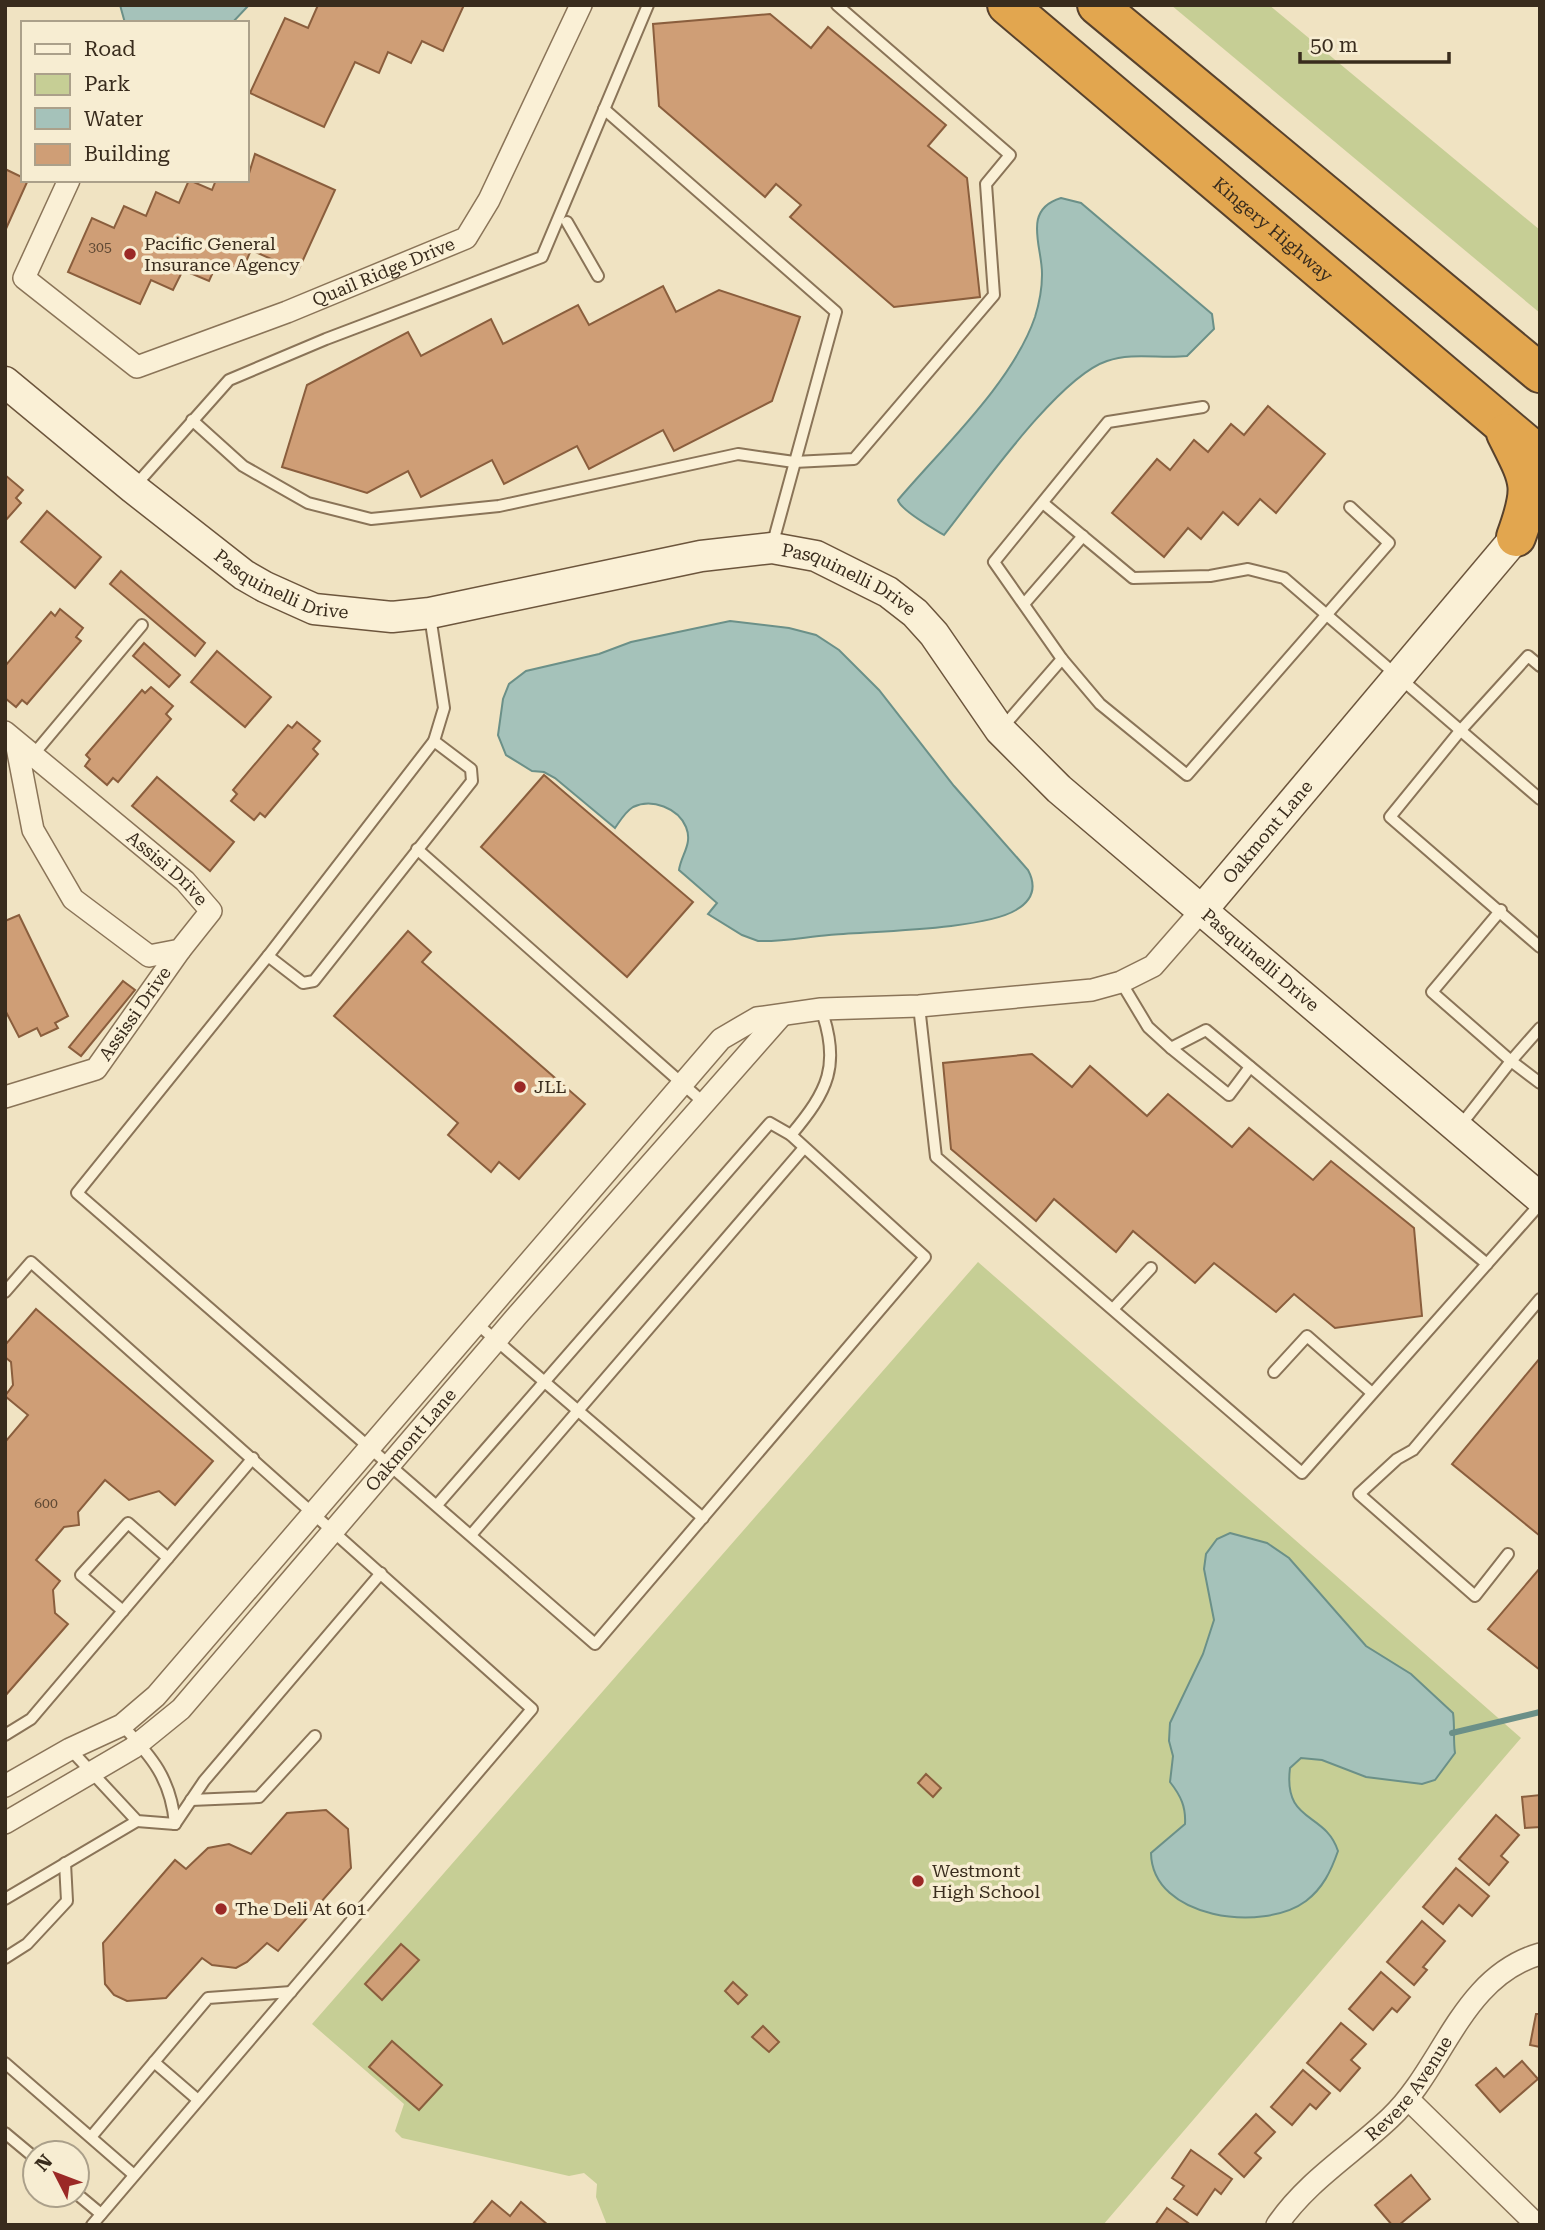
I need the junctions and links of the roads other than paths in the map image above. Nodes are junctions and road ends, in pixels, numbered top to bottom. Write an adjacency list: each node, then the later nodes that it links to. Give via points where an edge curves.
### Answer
1 (581, 5): 7 (street, Quail Ridge Drive, via 489,200 466,238 288,312 137,367 24,278)
2 (648, 5): 6 (lane)
3 (837, 5): 16 (lane, via 1010,155 986,184 994,295 854,459)
4 (1007, 5): 14 (highway, Kingery Highway)
5 (1097, 5): 10 (highway)
6 (604, 109): 13 (lane, via 542,257 229,380); 16 (lane, via 836,312)
7 (68, 182)
8 (567, 222): 9 (lane)
9 (598, 276)
10 (1540, 373)
11 (5, 382): 17 (street, Pasquinelli Drive)
12 (1203, 407): 18 (lane, via 1108,422)
13 (192, 421): 16 (lane, via 243,466 308,503 371,519 499,506 738,454); 17 (lane)
14 (1500, 422): 15 (highway, Kingery Highway); 20 (highway, via 1529,484)
15 (1540, 456)
16 (794, 462): 22 (lane)
17 (133, 488): 24 (street, Pasquinelli Drive, via 244,575 291,600 341,613)
18 (1043, 503): 21 (lane); 23 (lane, via 994,562)
19 (1350, 507): 25 (lane, via 1389,542)
20 (1528, 530): 29 (street, Oakmont Lane)
21 (1083, 536): 23 (lane); 25 (lane, via 1133,578 1210,576 1248,569 1284,578)
22 (772, 548): 24 (street, Pasquinelli Drive, via 660,563); 30 (street, Pasquinelli Drive, via 816,556 888,592 915,613)
23 (1024, 604): 27 (lane)
24 (430, 614): 32 (lane, via 444,708)
25 (1328, 614): 27 (lane, via 1187,775 1100,704); 29 (lane)
26 (142, 625): 33 (lane)
27 (1062, 659): 30 (lane)
28 (1540, 666): 31 (lane, via 1528,656)
29 (1398, 678): 31 (lane); 36 (street, Oakmont Lane)
30 (1000, 730): 36 (street, Pasquinelli Drive, via 1059,789)
31 (1460, 731): 34 (lane); 37 (lane, via 1390,817)
32 (434, 741): 35 (lane, via 471,769 472,781); 40 (lane)
33 (18, 743): 39 (street, via 33,830 73,899 149,956); 39 (street, Assisi Drive, via 185,881 211,911)
34 (1540, 799)
35 (417, 849): 40 (lane, via 314,981 303,983); 49 (lane)
36 (1202, 910): 41 (street, Oakmont Lane, via 1153,966); 53 (street, Pasquinelli Drive)
37 (1501, 910): 38 (lane); 47 (lane, via 1432,992)
38 (1540, 947)
39 (180, 950): 51 (street, Assissi Drive, via 96,1069)
40 (268, 956): 69 (lane, via 77,1193)
41 (1121, 982): 42 (street, Oakmont Lane, via 1068,993); 46 (lane, via 1148,1027)
42 (919, 1006): 43 (street, Oakmont Lane); 62 (lane, via 936,1157)
43 (821, 1009): 44 (street, Oakmont Lane); 54 (lane, via 831,1038 829,1075 813,1109)
44 (781, 1016): 49 (street, Oakmont Lane, via 757,1018 728,1034); 52 (street, Oakmont Lane)
45 (1540, 1028): 47 (lane)
46 (1171, 1048): 48 (lane, via 1206,1030); 48 (lane, via 1229,1095)
47 (1511, 1061): 50 (lane); 53 (lane)
48 (1250, 1067): 58 (lane)
49 (681, 1081): 52 (lane); 63 (street, Oakmont Lane)
50 (1540, 1083)
51 (5, 1097)
52 (703, 1102): 64 (street, Oakmont Lane)
53 (1458, 1129): 56 (street, Pasquinelli Drive)
54 (791, 1135): 55 (lane); 66 (lane, via 770,1123)
55 (803, 1149): 68 (lane); 74 (lane, via 925,1256)
56 (1540, 1198)
57 (1540, 1204): 58 (lane)
58 (1486, 1264): 67 (lane)
59 (1151, 1268): 62 (lane)
60 (5, 1292): 70 (lane, via 31,1262)
61 (1540, 1299): 77 (lane, via 1413,1450 1359,1494 1475,1597)
62 (1113, 1309): 67 (lane, via 1302,1473)
63 (476, 1323): 64 (lane); 69 (street, Oakmont Lane)
64 (496, 1341): 66 (lane); 71 (street, Oakmont Lane)
65 (1274, 1372): 67 (lane, via 1307,1336)
66 (542, 1381): 68 (lane); 72 (lane)
67 (1372, 1394)
68 (578, 1411): 74 (lane); 76 (lane)
69 (370, 1447): 71 (lane); 73 (street, Oakmont Lane)
70 (253, 1458): 73 (lane); 78 (lane)
71 (390, 1464): 72 (lane); 75 (street, Oakmont Lane)
72 (437, 1505): 76 (lane)
73 (312, 1511): 75 (lane); 81 (street, Oakmont Lane, via 156,1696)
74 (703, 1518): 76 (lane, via 595,1644)
75 (333, 1531): 79 (lane); 84 (street, Oakmont Lane, via 181,1709)
76 (471, 1535)
77 (1508, 1554)
78 (168, 1558): 80 (lane); 80 (lane, via 128,1523 81,1576)
79 (381, 1573): 88 (lane); 96 (lane, via 532,1709)
80 (123, 1611): 82 (lane, via 31,1719)
81 (122, 1726): 84 (lane); 85 (street, Oakmont Lane)
82 (5, 1735)
83 (315, 1737): 88 (lane, via 259,1797)
84 (139, 1743): 86 (street, Oakmont Lane); 91 (lane, via 172,1796)
85 (70, 1749): 86 (lane); 87 (street, Oakmont Lane)
86 (91, 1772): 89 (lane); 90 (street, Oakmont Lane)
87 (5, 1786)
88 (191, 1800): 91 (lane)
89 (137, 1821): 91 (lane); 92 (lane)
90 (5, 1823)
91 (175, 1824)
92 (65, 1863): 93 (lane); 95 (lane, via 68,1901 27,1944)
93 (5, 1899)
94 (1540, 1954): 99 (street, Revere Avenue, via 1511,1968 1478,1993)
95 (5, 1958)
96 (291, 1992): 97 (lane, via 208,1998); 100 (lane)
97 (154, 2062): 100 (lane); 102 (lane)
98 (5, 2063): 102 (lane)
99 (1408, 2099): 108 (street, Revere Avenue, via 1322,2174); 109 (street)
100 (198, 2100): 104 (lane)
101 (5, 2133): 103 (lane)
102 (90, 2137): 104 (lane)
103 (21, 2146)
104 (135, 2175): 106 (lane)
105 (91, 2206): 106 (lane)
106 (101, 2214): 107 (lane)
107 (92, 2225)
108 (1277, 2225)
109 (1537, 2225)

